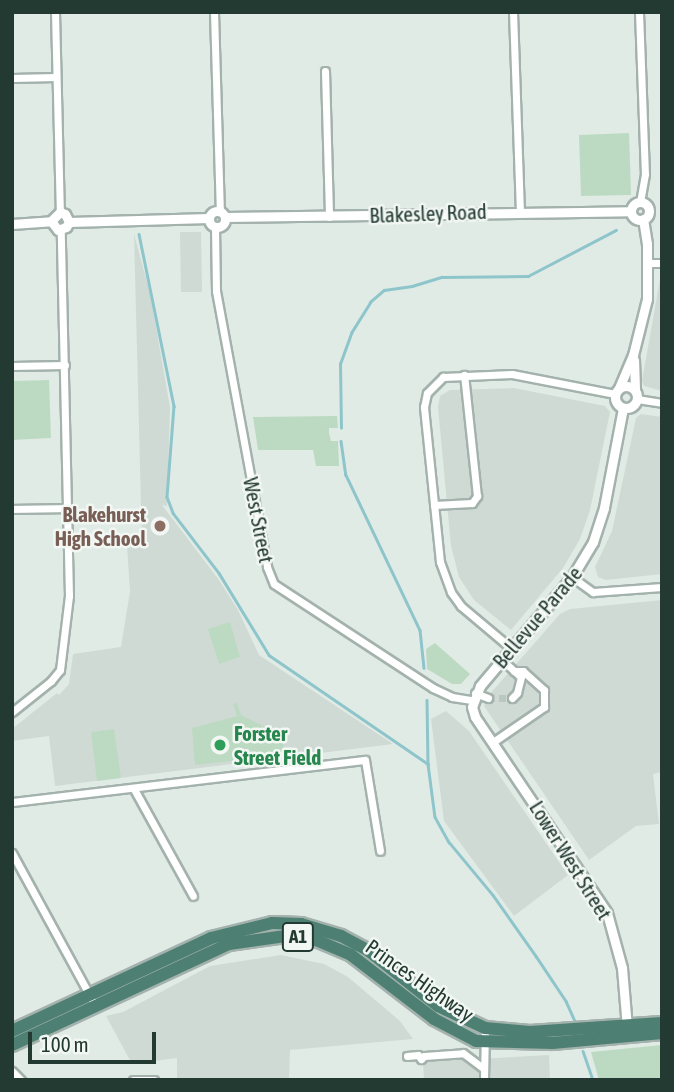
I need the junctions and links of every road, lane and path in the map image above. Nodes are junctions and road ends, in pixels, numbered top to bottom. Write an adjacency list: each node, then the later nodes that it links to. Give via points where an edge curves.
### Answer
1 (55, 12): 6 (street)
2 (214, 12): 12 (street)
3 (513, 12): 9 (street)
4 (639, 12): 8 (street, via 645,174)
5 (325, 71): 13 (street)
6 (56, 77): 7 (street); 11 (street)
7 (12, 78)
8 (640, 202): 10 (street); 15 (street, via 649,210)
9 (520, 210): 10 (street, Blakesley Road); 13 (street, Blakesley Road)
10 (631, 211): 15 (street, via 634,218)
11 (60, 212): 16 (street); 17 (street)
12 (223, 214): 13 (street, Blakesley Road); 14 (street, via 212,211); 19 (street, via 223,225)
13 (328, 217)
14 (209, 218): 17 (street); 19 (street)
15 (643, 219): 21 (street)
16 (51, 220): 18 (street); 20 (street, via 54,228)
17 (69, 222): 20 (street)
18 (12, 223)
19 (215, 226): 39 (street, West Street, via 216,291 267,567 274,584 433,688 452,697)
20 (61, 230): 24 (street)
21 (648, 263): 22 (street); 23 (street, via 647,299)
22 (662, 263)
23 (633, 355): 27 (street); 28 (street)
24 (65, 365): 25 (street); 32 (street)
25 (12, 366)
26 (464, 375): 27 (street, via 512,374); 31 (street, via 438,379 424,400); 31 (street, via 477,496 472,503)
27 (617, 391): 28 (street, via 627,386); 30 (street, via 615,402)
28 (636, 394): 29 (street); 30 (street, via 632,407)
29 (662, 402)
30 (622, 408): 34 (street, Bellevue Parade, via 601,520)
31 (434, 505): 36 (street, via 440,562 451,592)
32 (69, 508): 33 (street); 42 (street, via 70,585 60,670)
33 (12, 509)
34 (572, 577): 35 (street, via 593,592); 36 (street, Bellevue Parade)
35 (662, 587)
36 (512, 649): 37 (street, Bellevue Parade)
37 (502, 660): 38 (street); 39 (street, Bellevue Parade)
38 (514, 671): 41 (street, via 522,682); 43 (street, via 523,671 544,690 544,707)
39 (474, 697): 40 (street, West Street); 43 (street, Lower West Street, via 475,716)
40 (488, 698)
41 (512, 698)
42 (12, 712)
43 (493, 742): 53 (street, Lower West Street, via 607,913 622,968)
44 (134, 789): 45 (street); 46 (street, via 365,760); 48 (street)
45 (12, 802)
46 (380, 851)
47 (12, 853): 49 (street)
48 (193, 896)
49 (93, 1001): 51 (highway, Princes Highway / A1, via 211,938 244,928 288,923 326,931 356,944 438,1006); 52 (highway, Princes Highway / A1); 55 (highway, Princes Highway / A1, via 229,944 268,936 299,937 351,955 434,1019); 56 (highway, Princes Highway / A1)
50 (662, 1023): 53 (highway, Princes Highway / A1)
51 (485, 1028): 53 (highway, Princes Highway / A1); 55 (street)
52 (12, 1031)
53 (628, 1031): 54 (highway, Princes Highway / A1); 55 (highway, Princes Highway / A1, via 553,1042)
54 (662, 1033)
55 (483, 1042): 58 (street)
56 (12, 1045)
57 (408, 1056): 58 (street, via 421,1059 463,1053)
58 (483, 1068): 63 (street)
59 (12, 1071): 60 (street)
60 (22, 1080)
61 (133, 1080): 62 (street)
62 (154, 1080)
63 (484, 1080)

